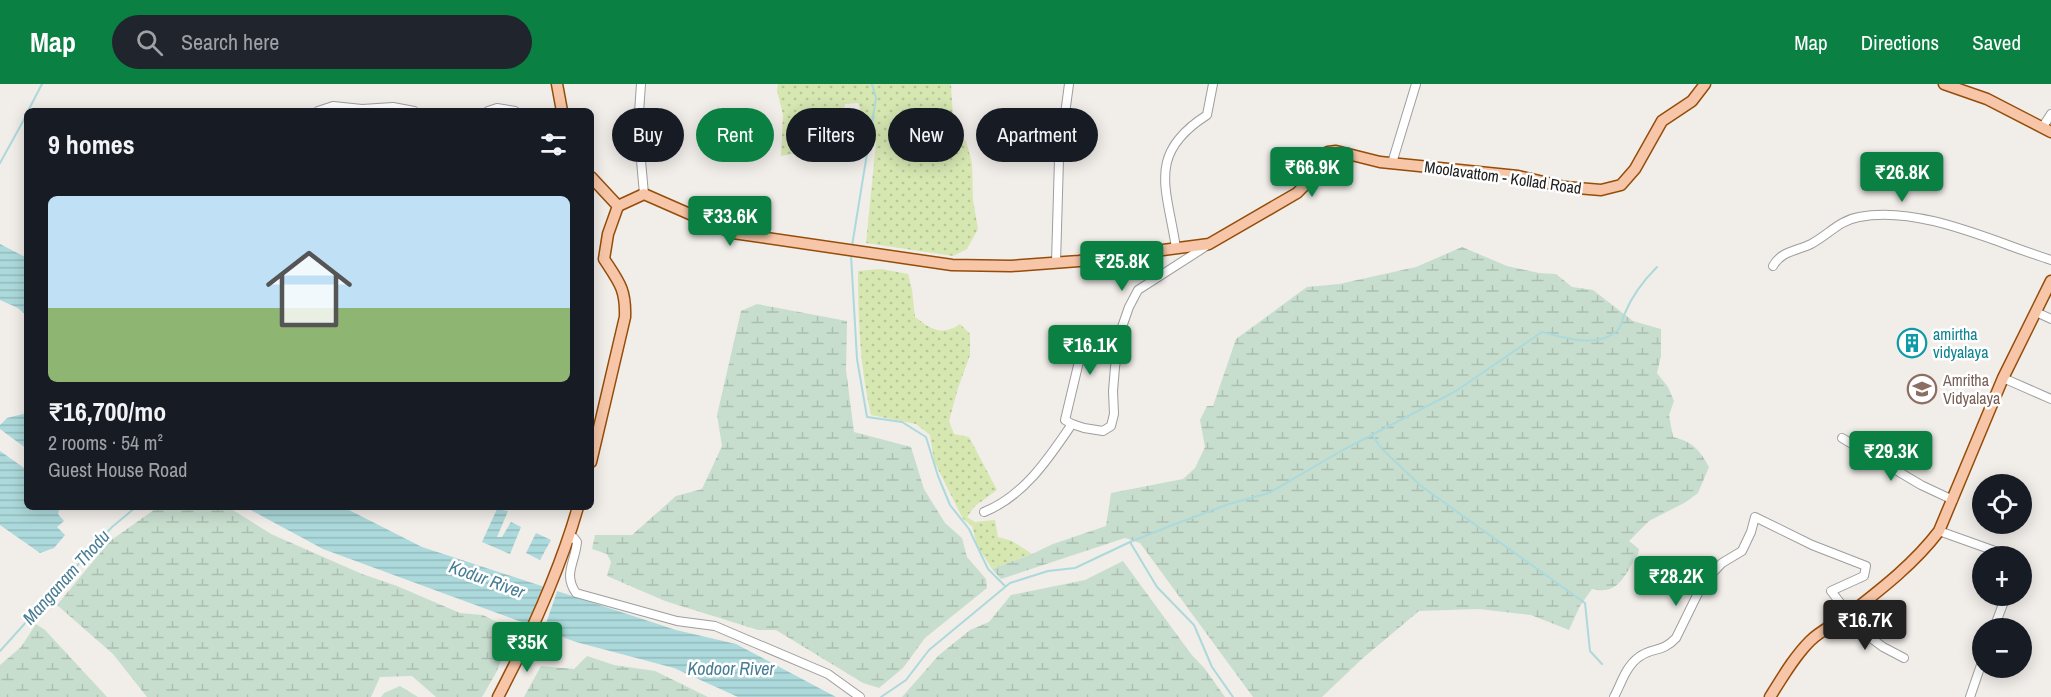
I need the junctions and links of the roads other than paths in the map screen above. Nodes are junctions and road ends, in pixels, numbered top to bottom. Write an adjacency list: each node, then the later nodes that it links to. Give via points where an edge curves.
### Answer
1 (557, 84): 12 (main road)
2 (641, 84): 17 (street, via 638,128)
3 (1069, 84): 22 (street, via 1059,148)
4 (1213, 84): 20 (street, via 1207,115 1176,140 1166,160 1166,200)
5 (1416, 84): 15 (street)
6 (1705, 84): 15 (main road, Moolavattom - Kollad Road, via 1692,101 1662,121 1635,169 1621,185 1601,190 1565,187 1518,176)
7 (1944, 84): 14 (main road, via 1987,99)
8 (327, 108): 9 (street)
9 (352, 108)
10 (378, 108): 11 (street)
11 (398, 108)
12 (561, 108)
13 (2051, 114): 14 (street)
14 (2046, 130)
15 (1392, 163): 19 (main road, Moolavattom - Kollad Road, via 1328,152 1297,193)
16 (594, 180): 18 (main road)
17 (644, 194): 18 (main road); 22 (main road, Moolavattom - Kollad Road, via 733,233 952,265 1011,267)
18 (618, 206): 32 (main road, via 604,259 623,288 625,317)
19 (1209, 244): 20 (main road, Moolavattom - Kollad Road); 30 (street, via 1138,290 1128,307 1116,367 1111,426 1103,431)
20 (1176, 248): 22 (main road, Moolavattom - Kollad Road)
21 (2051, 260): 23 (street, via 1920,218 1894,215 1859,217 1841,223 1814,243 1783,254)
22 (1056, 263)
23 (1773, 266)
24 (2051, 281): 25 (main road)
25 (2036, 312): 26 (street); 28 (main road)
26 (2051, 319)
27 (1081, 338): 30 (street, via 1079,364 1065,420)
28 (2003, 378): 29 (street); 33 (main road)
29 (2051, 399)
30 (1072, 424): 35 (street, via 1040,470 1013,495)
31 (1842, 438): 33 (street)
32 (594, 449)
33 (1953, 500): 36 (main road)
34 (577, 510): 37 (main road)
35 (984, 512)
36 (1939, 531): 38 (street); 39 (main road, via 1924,551)
37 (570, 537): 42 (main road, via 530,636); 43 (street, via 577,543 569,575 576,593 677,621 715,626 828,674)
38 (1981, 546)
39 (1846, 616): 40 (street, via 1876,643); 44 (street, via 1832,591 1864,576 1866,566 1755,517 1742,550 1703,583 1676,638 1630,665); 45 (main road, via 1811,640)
40 (1904, 658)
41 (1976, 678): 46 (street)
42 (498, 697)
43 (860, 697)
44 (1614, 697)
45 (1770, 697)
46 (1970, 697)

